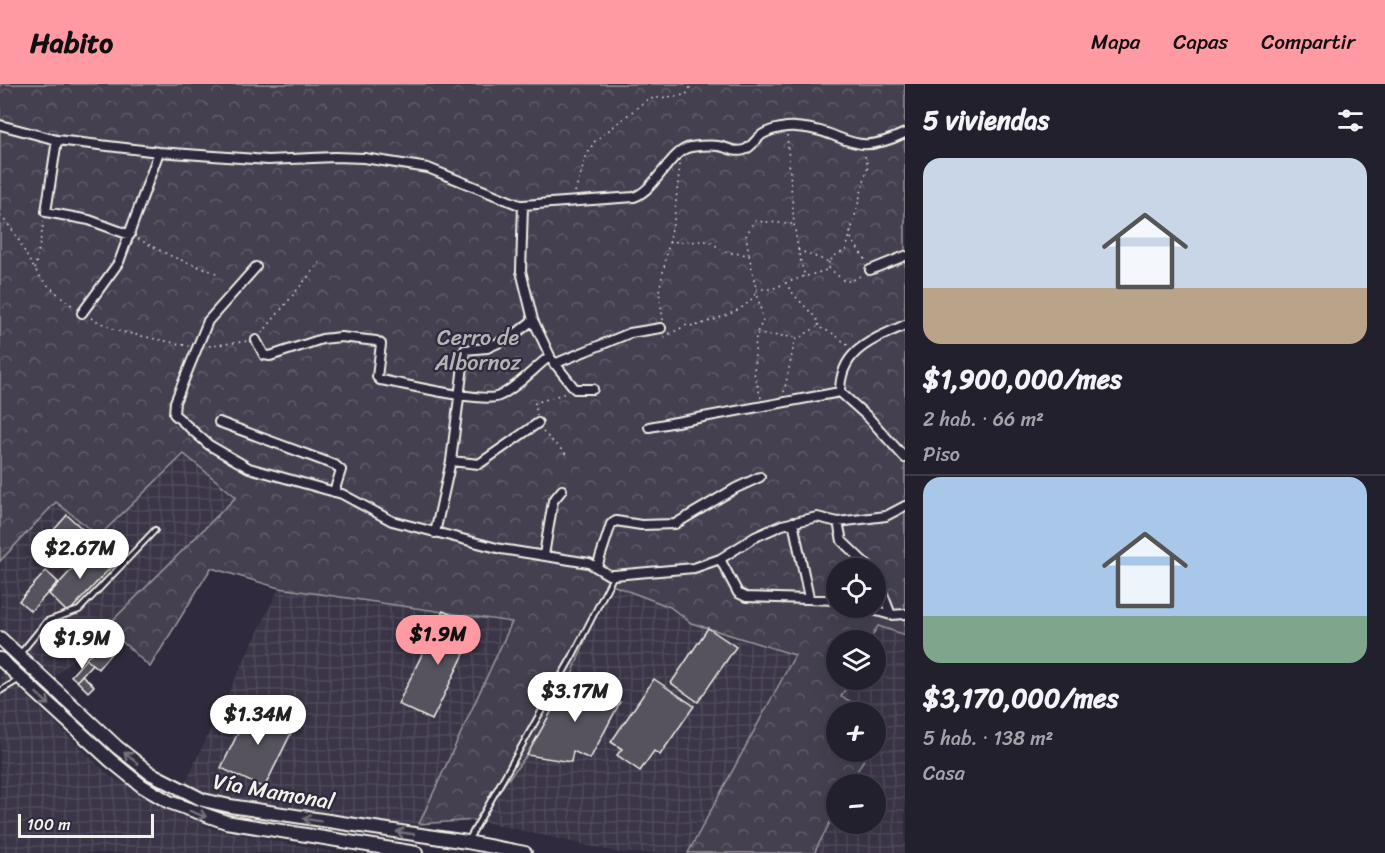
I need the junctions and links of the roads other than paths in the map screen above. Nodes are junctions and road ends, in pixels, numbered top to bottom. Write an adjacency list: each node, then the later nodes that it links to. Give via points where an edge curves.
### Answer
1 (0, 125): 3 (street)
2 (905, 133): 5 (street, via 888,141 859,145 794,126 764,133 747,149 732,152 721,146 689,147 645,193 634,197)
3 (57, 140): 4 (street); 6 (street, via 46,212 89,220)
4 (159, 152): 5 (street, via 268,160 335,157 428,168); 6 (street)
5 (522, 206): 11 (street, via 520,271)
6 (130, 235): 10 (street, via 119,262)
7 (905, 256): 9 (street)
8 (256, 267): 27 (street, via 208,321 176,402 176,418 209,445 249,468)
9 (870, 270)
10 (82, 313)
11 (533, 320): 15 (street); 19 (street, via 513,336 487,348 465,350)
12 (905, 325): 18 (street, via 856,351 844,366)
13 (661, 328): 16 (street, via 630,333)
14 (256, 340): 19 (street, via 264,355 270,356 322,339 376,341 381,344 377,377 380,380)
15 (550, 356): 16 (street); 19 (street, via 496,398)
16 (554, 364): 17 (street, via 575,389)
17 (593, 389)
18 (840, 392): 22 (street); 23 (street, via 863,411)
19 (460, 394): 24 (street)
20 (219, 422): 27 (street, via 335,465 341,470)
21 (538, 423): 24 (street, via 480,464)
22 (649, 428)
23 (905, 458)
24 (452, 460): 32 (street)
25 (760, 477): 36 (street, via 675,524 616,521 611,524)
26 (562, 490): 33 (street, via 552,501)
27 (334, 492): 32 (street, via 392,521)
28 (905, 506): 30 (street, via 886,516)
29 (793, 522): 30 (street, via 817,517); 34 (street, via 755,537); 38 (street)
30 (837, 522): 35 (street, via 842,541)
31 (155, 530): 45 (lane, via 79,610 47,621)
32 (435, 533): 33 (street)
33 (544, 555): 36 (street)
34 (720, 558): 37 (street, via 676,571); 38 (street, via 738,593 746,597)
35 (860, 558)
36 (597, 567): 37 (street)
37 (614, 575): 49 (lane)
38 (809, 598): 39 (street)
39 (826, 599)
40 (886, 602): 43 (street)
41 (886, 614): 43 (street)
42 (905, 614): 43 (street)
43 (891, 615)
44 (0, 638): 45 (main road, Vía Mamonal)
45 (19, 655): 49 (main road, Vía Mamonal, one-way to 45, via 203,800 150,773 117,747)
46 (0, 659): 47 (main road, Vía Mamonal)
47 (21, 678): 48 (lane); 50 (main road, Vía Mamonal, one-way to 50, via 110,760 169,802 226,822)
48 (0, 691)
49 (467, 842): 51 (main road, Vía Mamonal)
50 (416, 853)
51 (525, 853)

